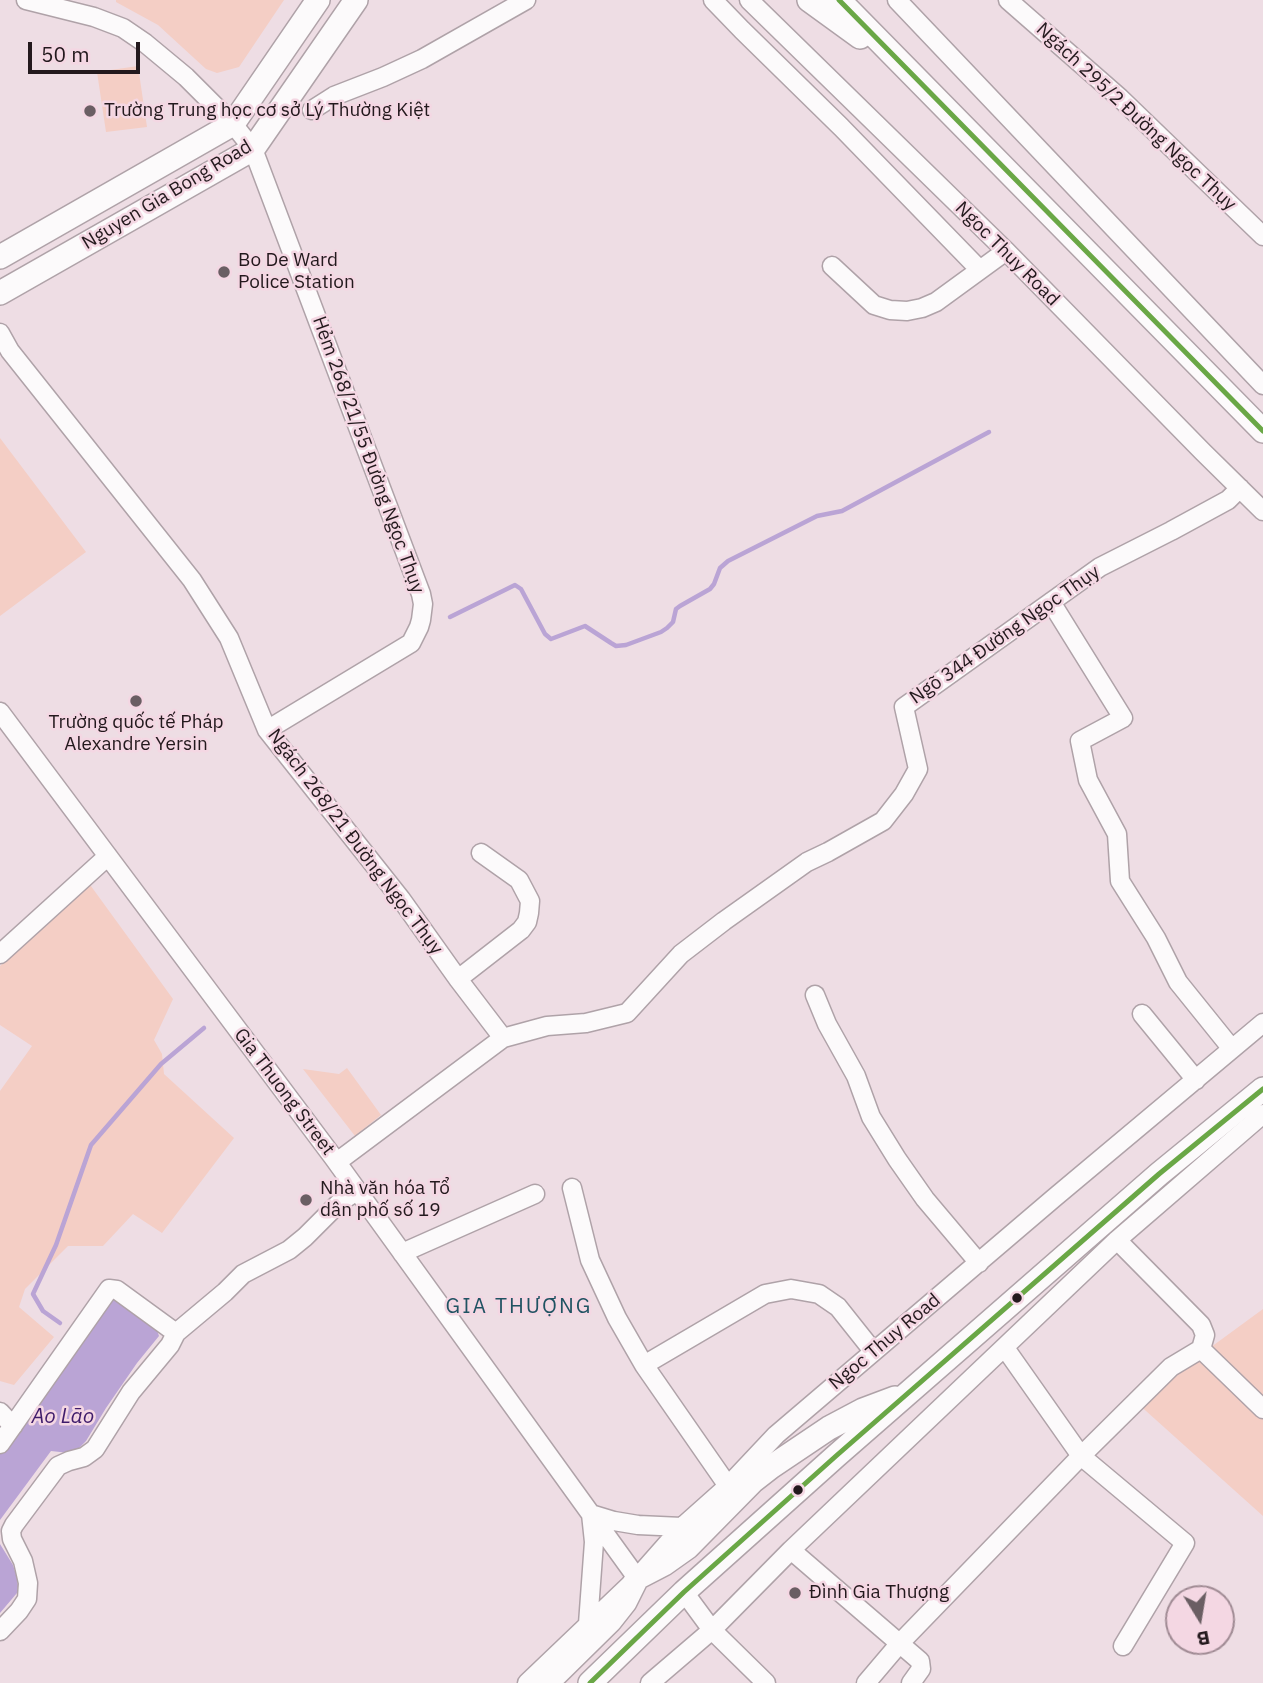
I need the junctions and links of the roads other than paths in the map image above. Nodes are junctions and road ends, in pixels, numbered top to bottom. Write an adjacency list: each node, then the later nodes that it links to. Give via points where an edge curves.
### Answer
1 (26, 0): 14 (street, Hẻm 268/21/55 Đường Ngọc Thụy, via 123,28 186,78)
2 (318, 0): 14 (main road, Nguyen Gia Bong Road)
3 (356, 0): 16 (main road, Nguyen Gia Bong Road)
4 (526, 0): 12 (street, via 422,59)
5 (713, 0): 15 (street, Ngoc Thuy Road)
6 (748, 0): 13 (street, Ngoc Thuy Road)
7 (809, 0): 11 (main road)
8 (839, 0): 11 (main road)
9 (897, 0): 24 (street)
10 (1008, 0): 17 (street, Ngách 295/2 Đường Ngọc Thụy, via 1120,98)
11 (906, 70): 25 (main road)
12 (312, 110)
13 (861, 110): 15 (street); 18 (street, Ngoc Thuy Road)
14 (233, 124): 16 (street, Hẻm 268/21/55 Đường Ngọc Thụy); 19 (main road, Nguyen Gia Bong Road)
15 (841, 127): 21 (street, Ngoc Thuy Road)
16 (254, 149): 22 (main road, Nguyen Gia Bong Road); 30 (street, Hẻm 268/21/55 Đường Ngọc Thụy, via 423,604 411,643)
17 (1263, 236)
18 (1006, 251): 21 (street); 26 (street, Ngoc Thuy Road)
19 (0, 257)
20 (832, 266): 21 (street, via 874,305 898,311 936,302)
21 (980, 270)
22 (0, 293)
23 (0, 333): 30 (street, Ngách 268/21 Đường Ngọc Thụy, via 192,580 229,638)
24 (1263, 385)
25 (1263, 431)
26 (1240, 488): 27 (street, Ngoc Thuy Road); 28 (street, Ngõ 344 Đường Ngọc Thụy, via 1228,500 1100,567)
27 (1263, 511)
28 (1051, 602): 38 (street, Ngõ 344 Đường Ngọc Thụy, via 904,707 918,769 883,821 807,862 724,921 681,954 627,1013); 39 (street, via 1123,718 1080,741 1088,780 1117,834 1121,881 1178,982)
29 (0, 712): 32 (street, Gia Thuong Street)
30 (267, 730): 34 (street, Ngách 268/21 Đường Ngọc Thụy)
31 (481, 853): 34 (street, via 519,880 530,901 530,913 522,930)
32 (108, 856): 33 (street); 43 (street, Gia Thuong Street)
33 (0, 954)
34 (458, 979): 38 (street, Ngách 268/21 Đường Ngọc Thụy)
35 (815, 995): 49 (street, via 871,1116 925,1199)
36 (1142, 1014): 40 (street)
37 (1263, 1023): 39 (street, Ngoc Thuy Road)
38 (503, 1038): 43 (street)
39 (1231, 1049): 40 (street, Ngoc Thuy Road)
40 (1196, 1080): 49 (street, Ngoc Thuy Road)
41 (1263, 1089): 55 (main road)
42 (1263, 1114): 47 (street)
43 (337, 1162): 45 (street, Gia Thuong Street)
44 (572, 1188): 54 (street, via 590,1260)
45 (357, 1191): 48 (street, Gia Thuong Street); 50 (street, via 289,1250 243,1274)
46 (535, 1194): 48 (street)
47 (1117, 1240): 51 (street); 52 (street, via 1201,1325 1205,1335)
48 (402, 1253): 62 (street, Gia Thuong Street)
49 (979, 1263): 53 (street, Ngoc Thuy Road)
50 (176, 1333): 58 (street, via 117,1290 109,1289); 69 (street, via 95,1449 58,1466 14,1525 12,1539 23,1561 27,1598)
51 (1005, 1348): 60 (street); 64 (street)
52 (1201, 1349): 56 (street); 60 (street, via 1171,1367)
53 (873, 1351): 54 (street, via 838,1307 819,1294 791,1289 765,1294); 61 (street, Ngoc Thuy Road, via 776,1435)
54 (644, 1365): 61 (street)
55 (908, 1393): 65 (main road, via 829,1428 771,1467 688,1547); 66 (main road)
56 (1263, 1409)
57 (0, 1412): 58 (street)
58 (13, 1426): 59 (street)
59 (0, 1444)
60 (1081, 1456): 70 (street); 71 (street, via 1185,1543)
61 (728, 1486): 63 (street, Ngoc Thuy Road)
62 (590, 1514): 63 (street, via 638,1525); 65 (street, Gia Thuong Street); 67 (street, via 594,1542)
63 (682, 1527): 65 (street, Ngoc Thuy Road)
64 (791, 1550): 68 (street); 70 (street)
65 (637, 1578): 67 (street, Ngoc Thuy Road); 73 (main road, via 610,1621)
66 (684, 1592): 68 (street); 74 (main road)
67 (588, 1624): 72 (street, Ngoc Thuy Road)
68 (712, 1630): 75 (street); 76 (street)
69 (0, 1631)
70 (900, 1643): 77 (street); 78 (street, via 920,1661 921,1669)
71 (1123, 1646)
72 (527, 1683)
73 (547, 1683)
74 (590, 1683)
75 (650, 1683)
76 (766, 1683)
77 (866, 1683)
78 (911, 1683)

